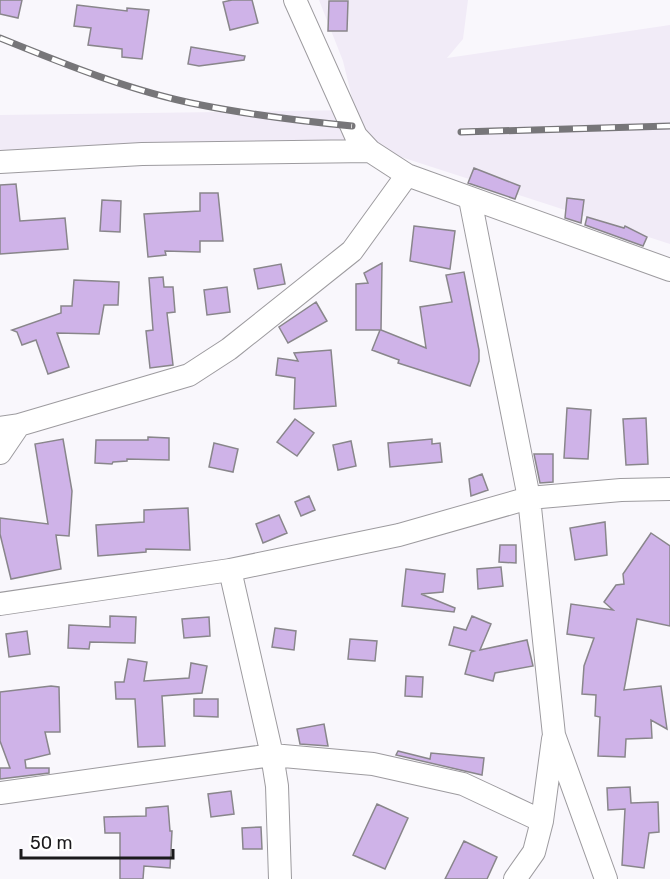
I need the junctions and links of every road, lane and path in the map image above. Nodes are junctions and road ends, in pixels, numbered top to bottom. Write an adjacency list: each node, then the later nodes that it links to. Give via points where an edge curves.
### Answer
1 (295, 0): 2 (street, via 356,136)
2 (370, 151): 3 (street, via 142,154); 4 (street)
3 (0, 162)
4 (407, 175): 5 (street); 7 (street, via 352,250 230,349 189,375)
5 (470, 199): 6 (street); 10 (street)
6 (670, 270)
7 (10, 427): 8 (street)
8 (0, 453)
9 (670, 489): 10 (street)
10 (529, 498): 11 (street, via 399,535); 13 (street)
11 (230, 570): 12 (street); 14 (street)
12 (0, 604)
13 (554, 735): 16 (street); 19 (street)
14 (272, 755): 15 (street); 16 (street, via 373,764 463,784); 17 (street)
15 (0, 792)
16 (542, 821): 18 (street, via 534,852)
17 (280, 879)
18 (515, 879)
19 (606, 879)

